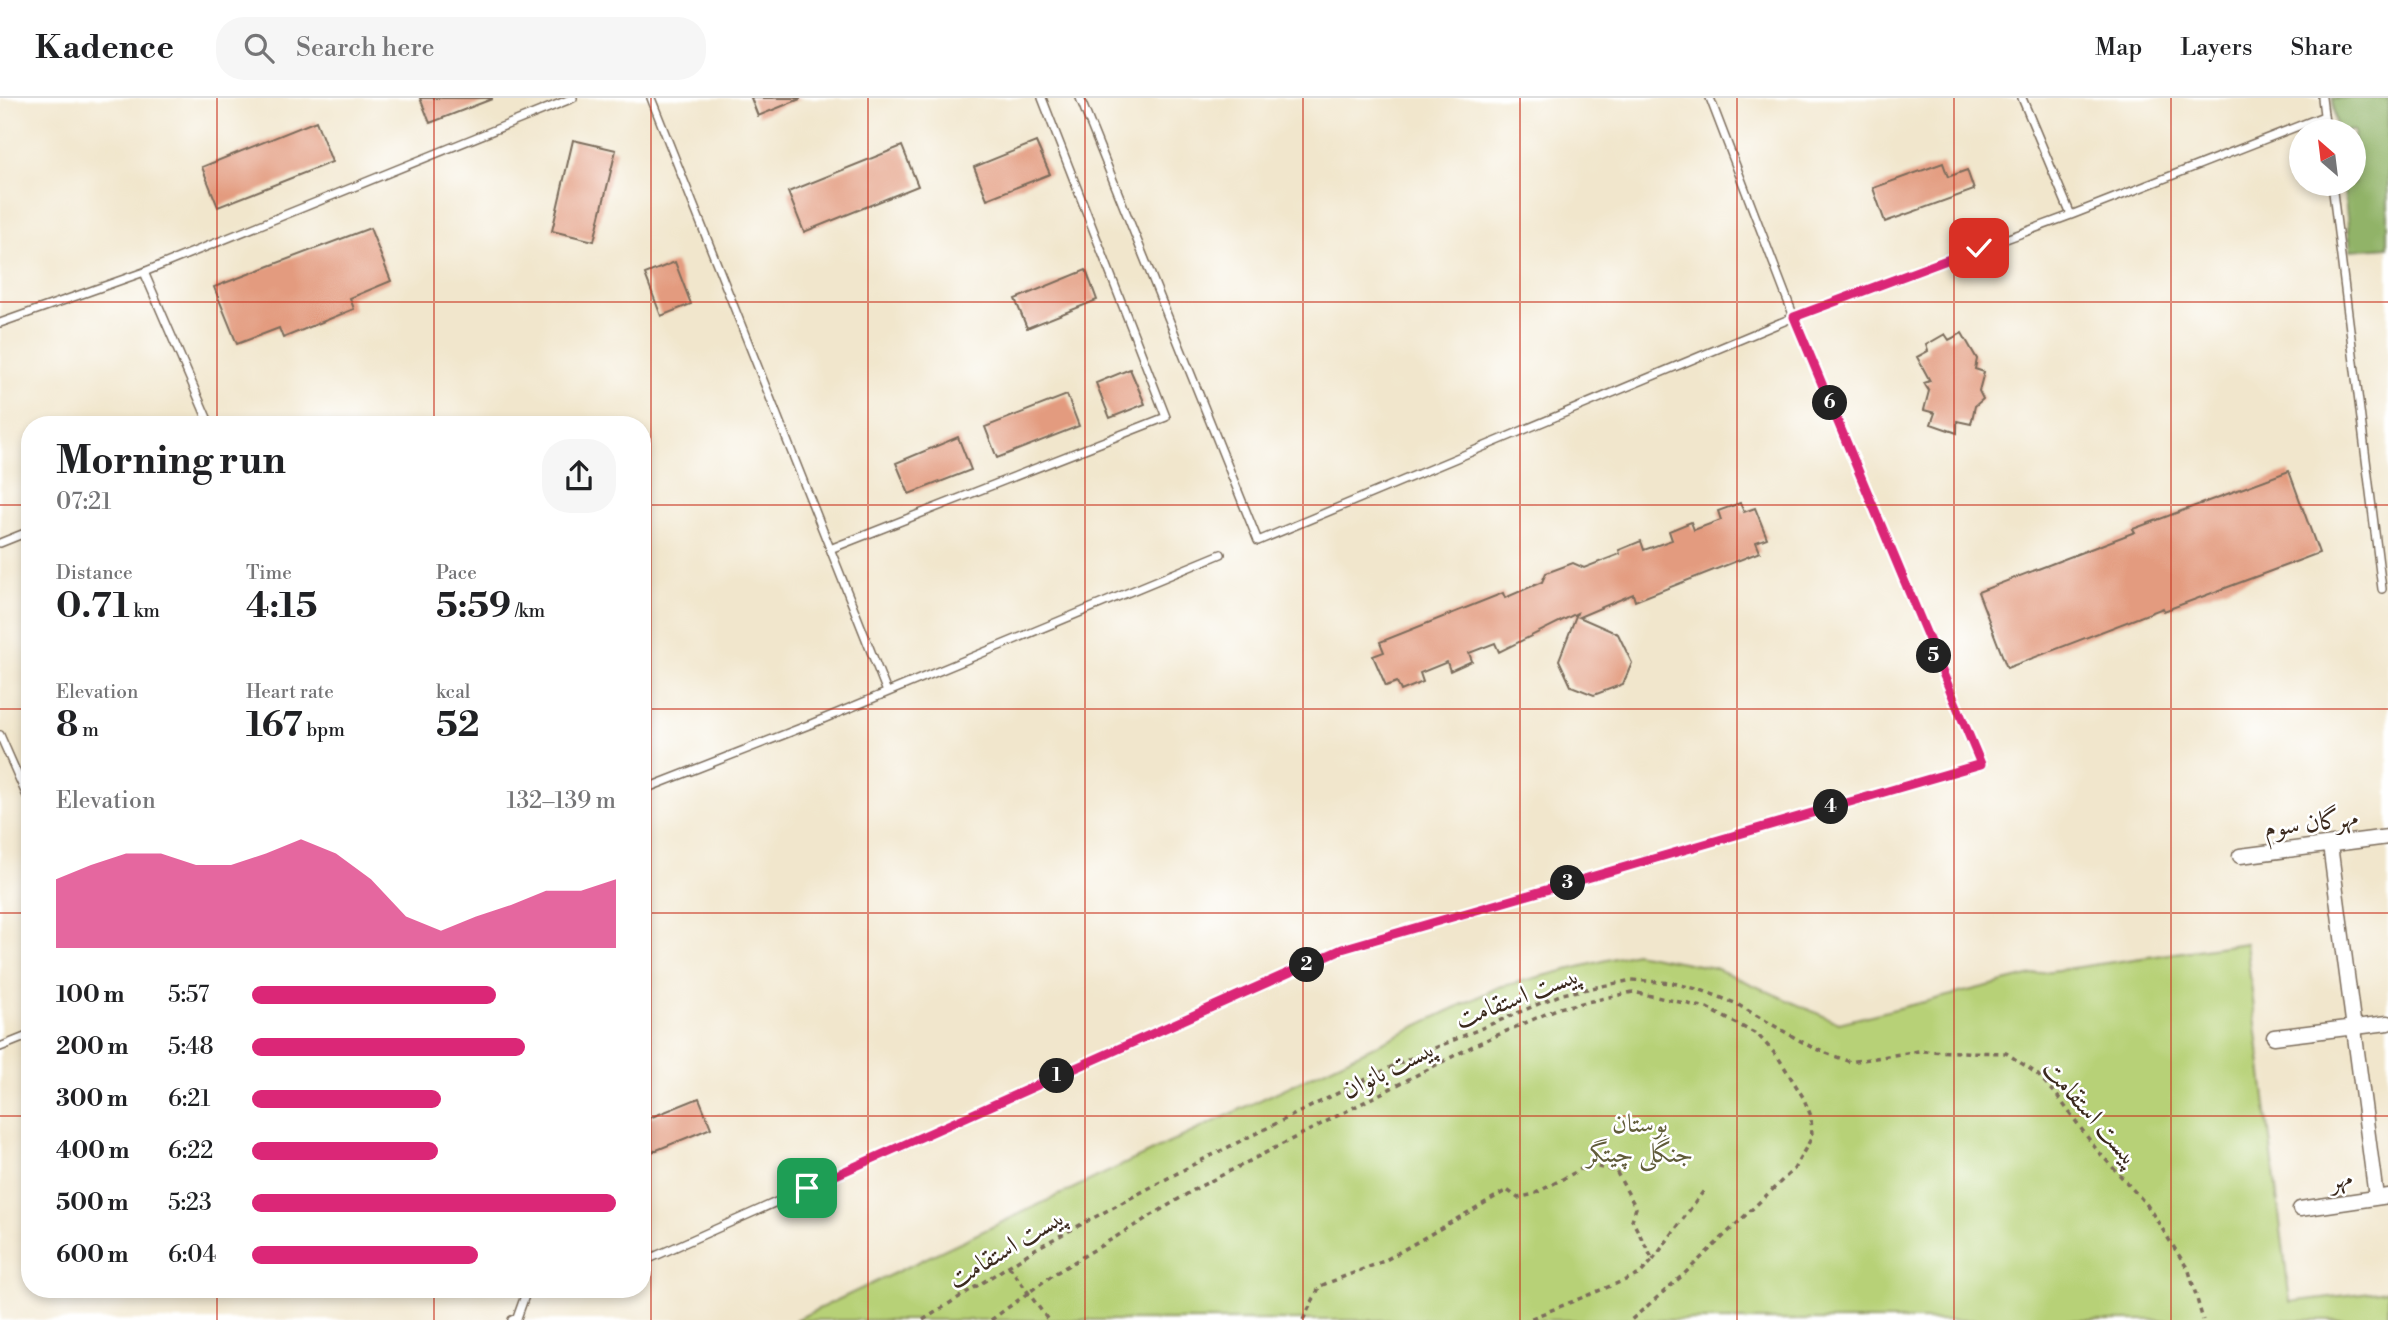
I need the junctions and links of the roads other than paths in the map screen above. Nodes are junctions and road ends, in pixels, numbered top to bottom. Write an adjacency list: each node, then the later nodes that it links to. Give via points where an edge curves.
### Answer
1 (573, 98): 12 (lane)
2 (652, 98): 18 (lane)
3 (1042, 98): 18 (lane, via 1166,417)
4 (1080, 98): 13 (lane, via 1258,541)
5 (1710, 98): 13 (lane)
6 (2022, 98): 11 (lane)
7 (2322, 98): 8 (lane)
8 (2324, 116): 9 (lane); 11 (lane)
9 (2324, 119)
10 (2333, 196): 20 (lane)
11 (2071, 215): 13 (lane)
12 (144, 272): 14 (lane); 15 (lane)
13 (1794, 317): 35 (lane, via 1981,764 1342,949)
14 (0, 323)
15 (206, 416)
16 (21, 535): 17 (lane)
17 (0, 543)
18 (830, 549): 21 (lane)
19 (1221, 554): 21 (lane)
20 (2382, 589)
21 (887, 692): 24 (lane)
22 (0, 735): 23 (lane)
23 (21, 783)
24 (651, 786)
25 (2388, 837): 26 (street, مهرگان سوم)
26 (2330, 845): 27 (street, مهرگان سوم); 29 (street)
27 (2240, 856)
28 (2388, 1023): 29 (street)
29 (2354, 1027): 30 (street); 33 (street)
30 (2274, 1037)
31 (21, 1039): 32 (lane)
32 (0, 1047)
33 (2382, 1196): 34 (street, مهر)
34 (2300, 1209)
35 (651, 1258)
36 (524, 1298): 37 (lane)
37 (512, 1320)

